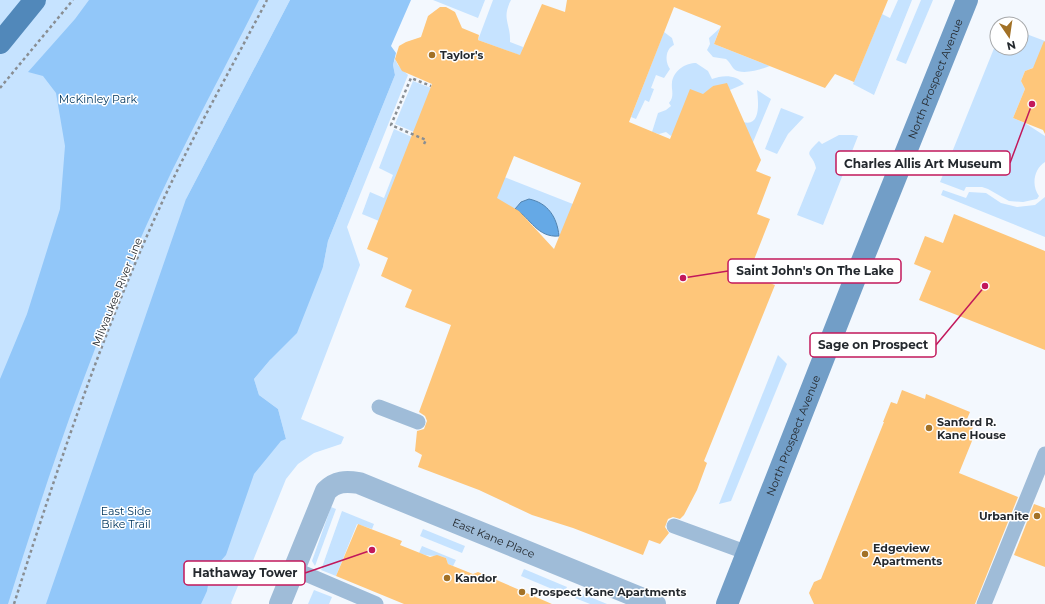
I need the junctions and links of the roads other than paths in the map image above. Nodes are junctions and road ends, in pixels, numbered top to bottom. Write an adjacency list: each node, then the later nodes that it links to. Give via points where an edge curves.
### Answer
1 (35, 0): 3 (main road)
2 (967, 0): 8 (main road, North Prospect Avenue)
3 (0, 43)
4 (379, 407): 5 (lane)
5 (418, 422)
6 (1045, 454): 14 (lane)
7 (674, 526): 8 (lane)
8 (748, 553): 13 (main road, North Prospect Avenue)
9 (294, 569): 10 (street); 11 (lane); 12 (street, East Kane Place, via 326,491 332,485 341,482 359,483)
10 (280, 604)
11 (376, 604)
12 (655, 604)
13 (727, 604)
14 (984, 604)

